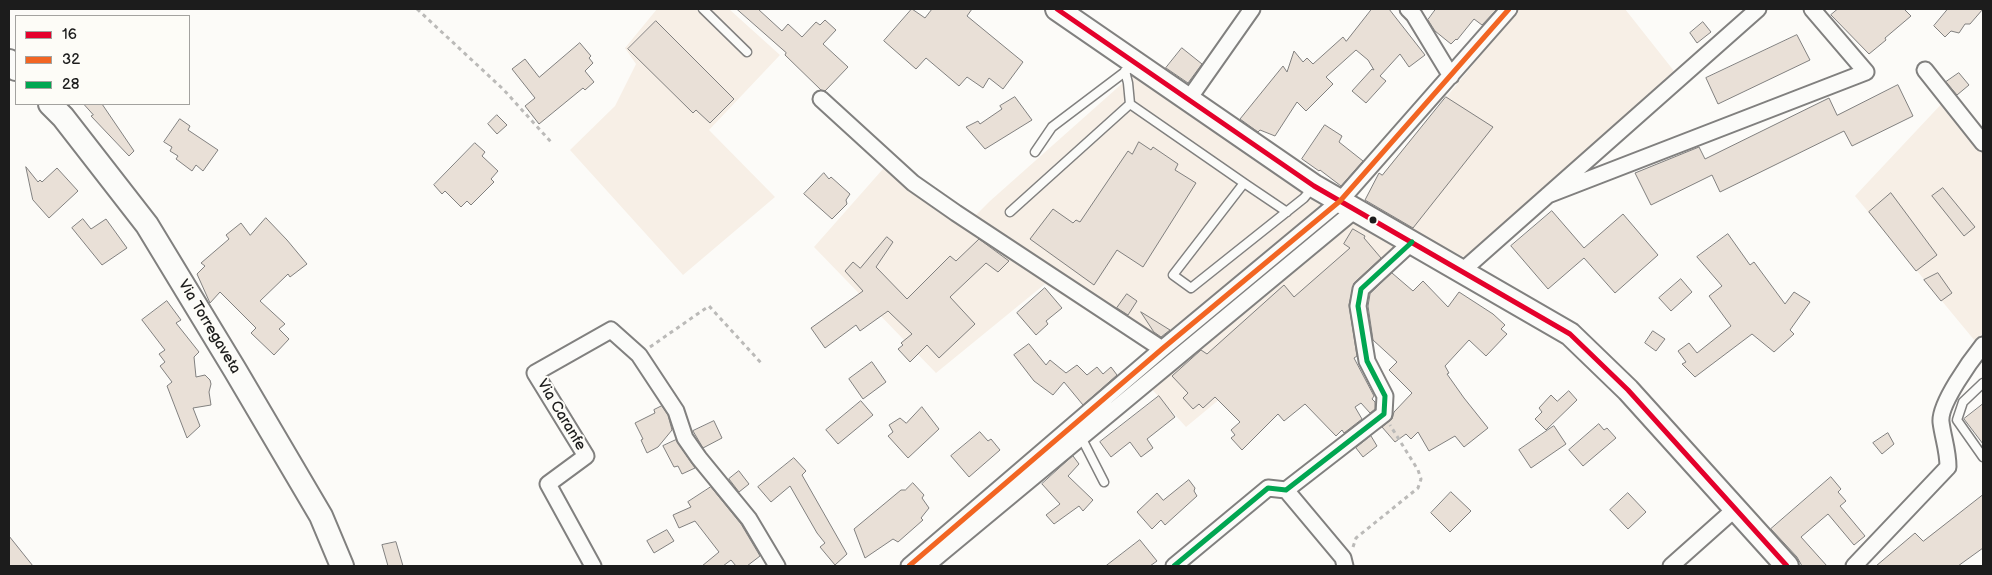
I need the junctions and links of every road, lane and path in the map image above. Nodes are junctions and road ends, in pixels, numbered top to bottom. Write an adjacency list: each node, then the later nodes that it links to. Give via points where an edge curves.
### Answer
1 (417, 9): 17 (path, via 503,89)
2 (703, 9): 9 (lane)
3 (1057, 9): 10 (street)
4 (1252, 9): 14 (street)
5 (1408, 9): 12 (street)
6 (1509, 9): 12 (street)
7 (1758, 9): 22 (street)
8 (1812, 9): 22 (street, via 1866,72)
9 (747, 52)
10 (1130, 68): 14 (street); 15 (lane); 19 (lane, via 1052,127)
11 (1924, 70): 18 (street)
12 (1450, 76): 23 (street)
13 (821, 99): 29 (street, via 913,182)
14 (1188, 100): 21 (street)
15 (1130, 104): 20 (lane); 24 (lane)
16 (51, 105): 40 (street, Via Torregaveta, via 147,225 321,516)
17 (551, 142)
18 (1983, 143)
19 (1034, 152)
20 (1244, 183): 25 (lane); 25 (lane, via 1173,275 1191,288)
21 (1314, 186): 23 (street); 25 (lane)
22 (1548, 195): 27 (street)
23 (1348, 206): 26 (street); 29 (street); 34 (street)
24 (1010, 212)
25 (1287, 212)
26 (1412, 242): 27 (street); 33 (street, via 1361,289 1358,306 1368,361 1385,396)
27 (1462, 272): 38 (street, via 1570,334 1628,390)
28 (1983, 345): 48 (street, via 1943,404 1941,420 1948,467)
29 (1162, 349): 43 (street)
30 (639, 355): 31 (path, via 709,306); 41 (street, Via Caranfe, via 611,330 535,373 586,456 548,484); 42 (street, Via Caranfe, via 676,411 685,438 749,518)
31 (763, 365)
32 (1983, 383): 35 (lane, via 1963,402 1957,420)
33 (1384, 414): 37 (street); 39 (path, via 1421,479 1418,488 1356,538)
34 (1081, 437): 36 (lane); 44 (street)
35 (1983, 457)
36 (1104, 482)
37 (1286, 490): 39 (street); 45 (street, via 1268,488)
38 (1735, 509): 46 (street); 47 (street)
39 (1349, 561)
40 (342, 566)
41 (593, 566)
42 (776, 566)
43 (909, 566)
44 (926, 566)
45 (1174, 566)
46 (1671, 566)
47 (1787, 566)
48 (1854, 566)

